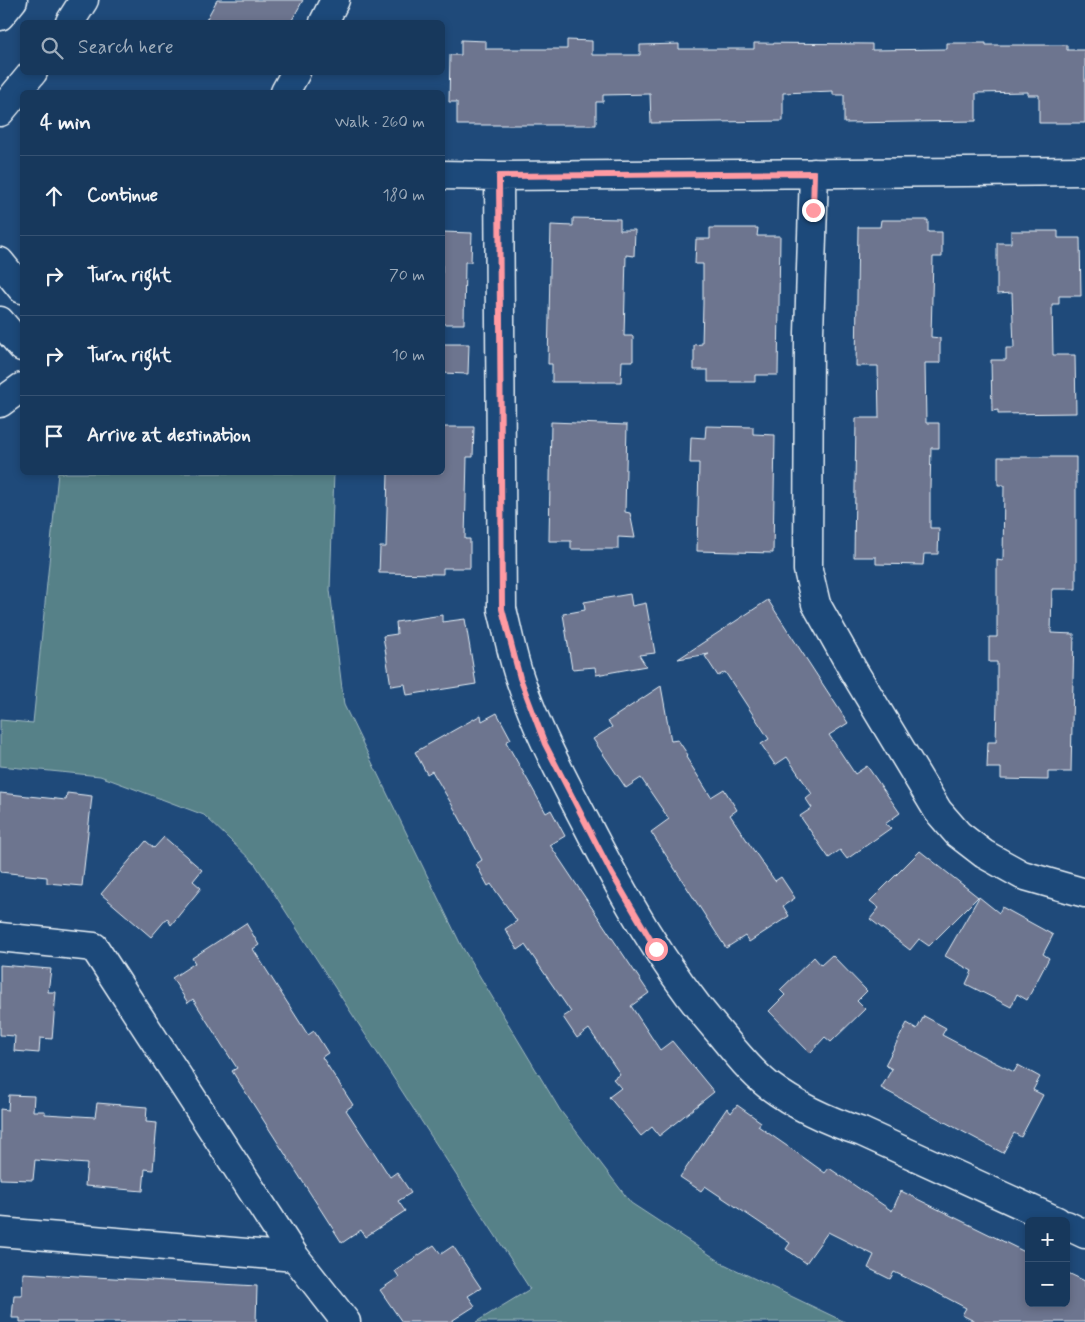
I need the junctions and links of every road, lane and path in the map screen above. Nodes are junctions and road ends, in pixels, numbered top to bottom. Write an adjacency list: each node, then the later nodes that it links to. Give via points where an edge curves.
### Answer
1 (13, 0): 4 (street)
2 (84, 0): 5 (street)
3 (335, 0): 6 (street)
4 (0, 16)
5 (71, 20)
6 (325, 20)
7 (31, 75): 10 (street)
8 (294, 75): 9 (street)
9 (286, 90)
10 (0, 112)
11 (1085, 171): 12 (street)
12 (814, 173): 14 (street); 21 (street, via 809,333 808,570 816,604 938,811 958,834 984,854 1022,875)
13 (445, 174): 14 (street)
14 (499, 176): 23 (street, via 502,609 520,678 545,744 612,874 656,949 697,1007 767,1084 799,1106 832,1122 862,1132)
15 (0, 262): 16 (street)
16 (20, 287)
17 (0, 321): 18 (street)
18 (20, 345)
19 (20, 389): 20 (street)
20 (0, 404)
21 (1085, 893)
22 (0, 937): 27 (street, via 94,947)
23 (1048, 1217)
24 (1070, 1227): 26 (street)
25 (0, 1232): 27 (street)
26 (1085, 1234)
27 (295, 1257): 28 (street)
28 (346, 1322)

